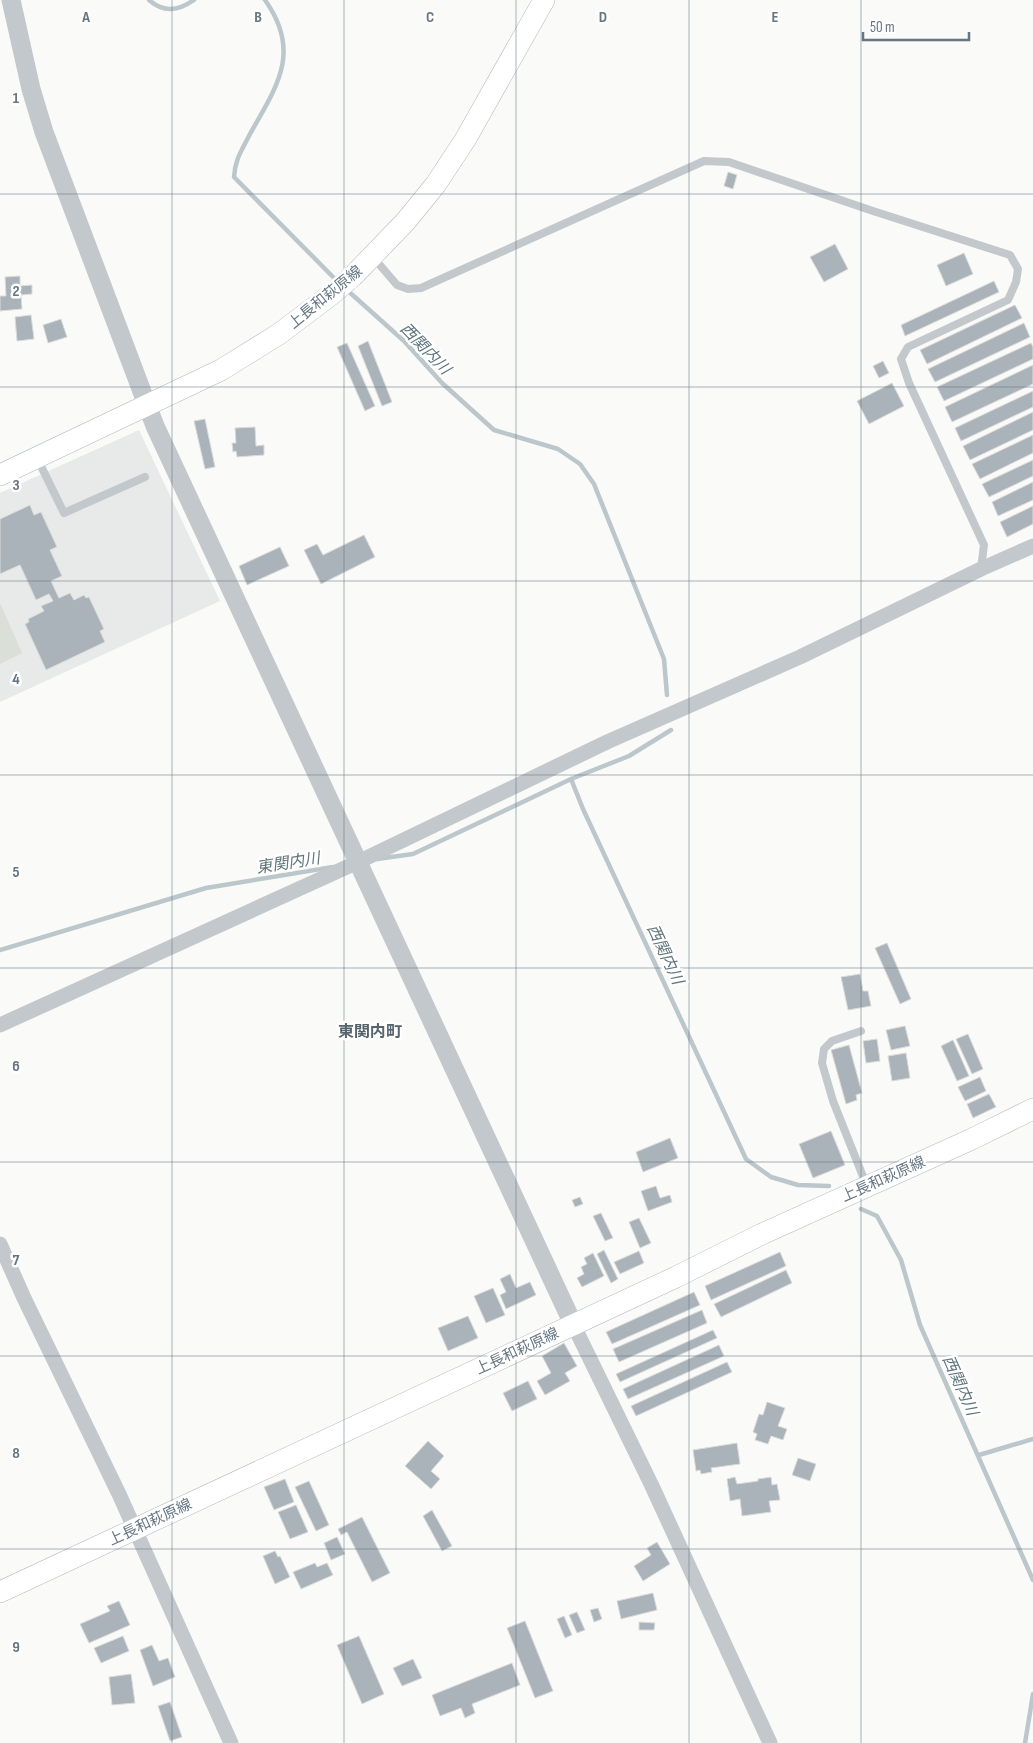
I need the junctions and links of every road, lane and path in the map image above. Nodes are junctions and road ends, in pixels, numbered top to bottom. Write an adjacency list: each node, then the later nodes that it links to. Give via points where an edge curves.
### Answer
1 (11, 0): 4 (street, via 44,132)
2 (544, 0): 3 (main road, 上長和萩原線, via 461,148 406,222)
3 (373, 257): 4 (main road, 上長和萩原線, via 332,294 279,334 221,370); 9 (lane, via 397,285 408,289 421,288 704,160 729,162 1010,255 1018,269 1008,300 908,347 901,360 984,545)
4 (147, 406): 5 (main road, 上長和萩原線); 10 (street)
5 (37, 458): 6 (main road, 上長和萩原線); 7 (lane, via 64,513)
6 (0, 475)
7 (145, 477)
8 (1033, 546): 9 (street)
9 (981, 569): 10 (street, via 800,657 607,742)
10 (358, 862): 11 (street); 16 (street)
11 (0, 1025)
12 (861, 1031): 14 (lane, via 832,1041 824,1049 822,1063)
13 (1033, 1109): 14 (main road, 上長和萩原線, via 972,1140)
14 (866, 1186): 16 (main road, 上長和萩原線)
15 (0, 1244): 17 (street)
16 (573, 1324): 17 (main road, 上長和萩原線); 20 (street, via 652,1486)
17 (134, 1530): 18 (main road, 上長和萩原線); 19 (street)
18 (0, 1592)
19 (231, 1743)
20 (770, 1743)

